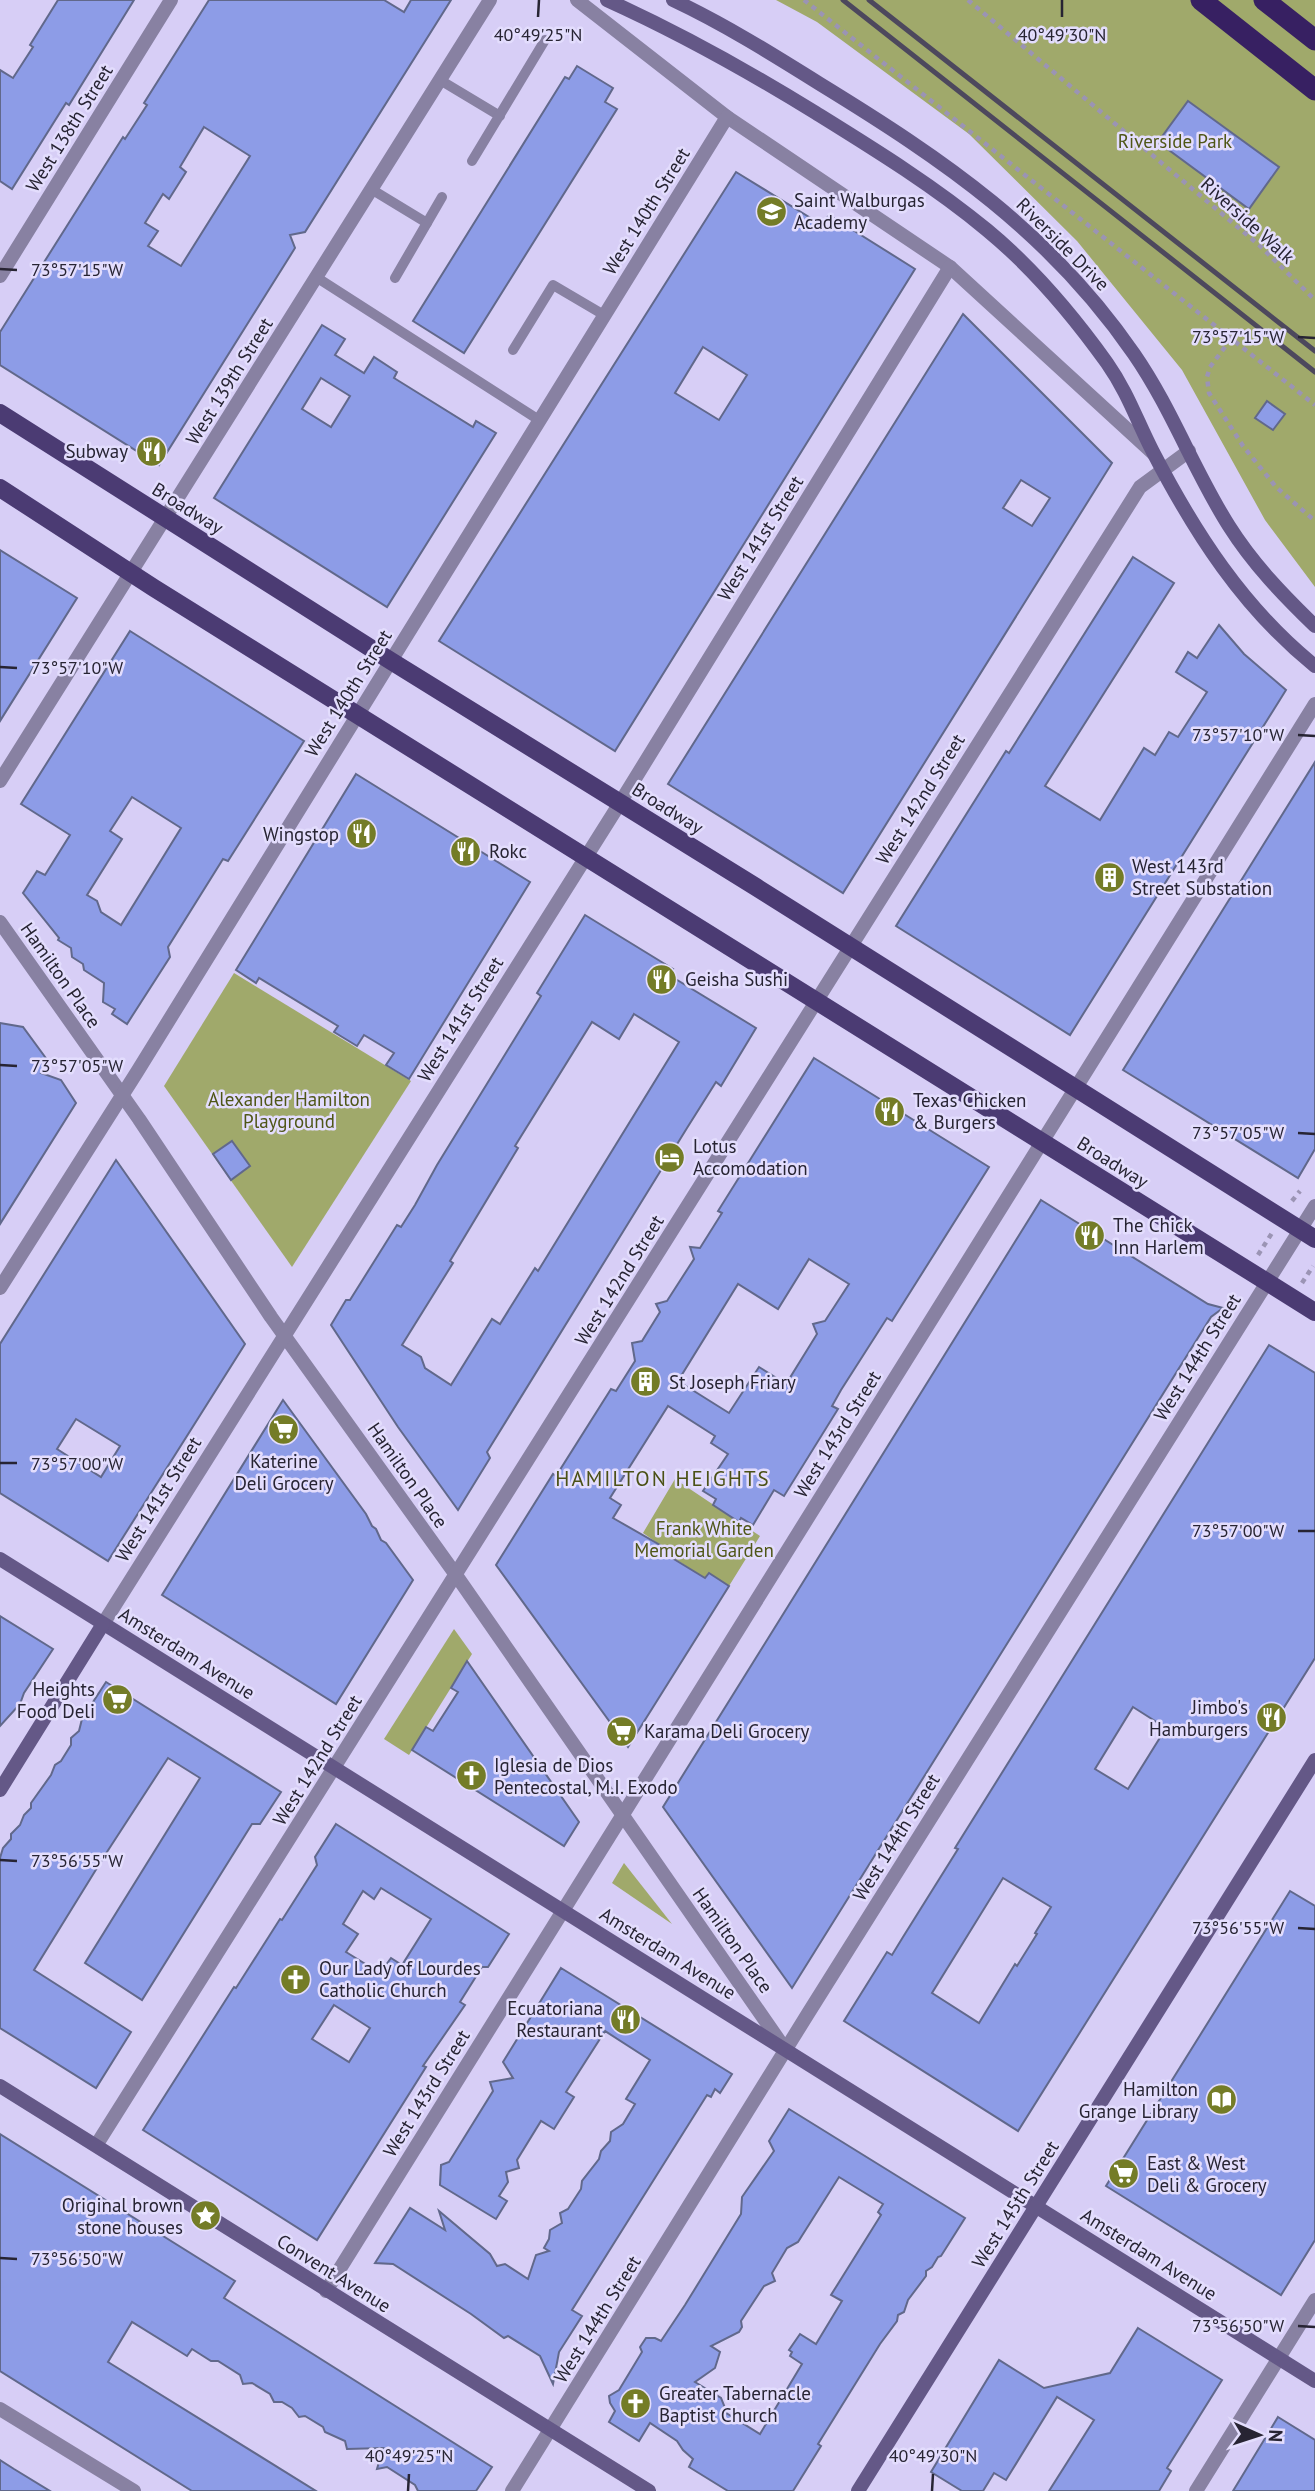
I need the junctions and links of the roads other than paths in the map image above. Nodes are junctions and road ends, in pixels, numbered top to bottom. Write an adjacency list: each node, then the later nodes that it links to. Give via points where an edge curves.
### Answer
1 (172, 0): 19 (street, West 138th Street)
2 (490, 0): 10 (street, West 139th Street)
3 (578, 0): 13 (street)
4 (607, 0): 27 (main road, via 748,72 879,153 986,229 1082,330 1123,388)
5 (673, 0): 26 (main road, Riverside Drive, via 762,48 894,130 1022,225 1119,334 1156,389)
6 (1200, 0): 11 (highway)
7 (1264, 0): 9 (highway)
8 (545, 40): 12 (lane)
9 (1315, 40)
10 (440, 80): 12 (lane); 15 (street, West 139th Street)
11 (1315, 90)
12 (500, 116): 14 (lane)
13 (727, 117): 18 (street); 22 (street, West 140th Street)
14 (472, 161)
15 (371, 189): 17 (lane); 20 (street, West 139th Street)
16 (442, 197): 17 (lane)
17 (427, 223): 21 (lane)
18 (950, 267): 27 (street); 38 (street, West 141st Street)
19 (0, 276)
20 (316, 277): 25 (lane); 30 (street, West 139th Street)
21 (395, 278)
22 (604, 315): 23 (lane, via 552,285); 25 (street, West 140th Street)
23 (513, 350)
24 (0, 413): 30 (main road, Broadway)
25 (539, 420): 33 (street, West 140th Street)
26 (1189, 451): 28 (street, West 142nd Street); 32 (main road, Riverside Drive, via 1254,562)
27 (1154, 454): 28 (main road)
28 (1163, 470): 34 (main road, via 1199,535 1235,585 1271,627); 41 (street, West 142nd Street, via 1140,487)
29 (0, 488): 31 (main road, Broadway)
30 (165, 518): 31 (street, West 139th Street); 33 (main road, Broadway)
31 (131, 573): 36 (main road, Broadway); 37 (street, West 139th Street)
32 (1315, 626)
33 (391, 661): 36 (street, West 140th Street); 38 (main road, Broadway)
34 (1315, 666)
35 (1315, 704): 43 (street, West 143rd Street)
36 (357, 714): 39 (main road, Broadway); 44 (street, West 140th Street)
37 (0, 781)
38 (620, 803): 39 (street, West 141st Street); 41 (main road, Broadway)
39 (585, 856): 42 (main road, Broadway); 51 (street, West 141st Street)
40 (0, 922): 44 (street, Hamilton Place)
41 (850, 947): 42 (street, West 142nd Street); 43 (main road, Broadway)
42 (816, 1002): 45 (main road, Broadway); 53 (street, West 142nd Street)
43 (1076, 1088): 45 (street, West 143rd Street); 47 (main road, Broadway)
44 (122, 1096): 49 (street, West 140th Street); 51 (street, Hamilton Place)
45 (1042, 1142): 48 (main road, Broadway); 58 (street, West 143rd Street)
46 (1315, 1206): 47 (street, West 144th Street)
47 (1307, 1235): 48 (street, West 144th Street)
48 (1267, 1282): 50 (main road, Broadway); 60 (street, West 144th Street)
49 (0, 1288)
50 (1315, 1312)
51 (284, 1335): 53 (street, Hamilton Place); 54 (street, West 141st Street)
52 (0, 1559): 54 (main road, Amsterdam Avenue)
53 (456, 1575): 56 (street, West 142nd Street); 58 (street, Hamilton Place)
54 (103, 1624): 56 (main road, Amsterdam Avenue); 57 (main road, West 141st Street)
55 (1315, 1759): 63 (main road, West 145th Street)
56 (335, 1768): 59 (main road, Amsterdam Avenue); 62 (street, West 142nd Street)
57 (0, 1790)
58 (622, 1815): 59 (street, West 143rd Street); 60 (street, Hamilton Place)
59 (563, 1910): 60 (main road, Amsterdam Avenue); 64 (street, West 143rd Street)
60 (785, 2050): 63 (main road, Amsterdam Avenue); 69 (street, West 144th Street)
61 (0, 2086): 62 (main road, Convent Avenue)
62 (97, 2144): 64 (main road, Convent Avenue)
63 (1037, 2205): 66 (main road, Amsterdam Avenue); 73 (main road, West 145th Street)
64 (326, 2291): 69 (main road, Convent Avenue)
65 (1315, 2300): 66 (street)
66 (1279, 2359): 67 (main road, Amsterdam Avenue); 74 (street)
67 (1315, 2381)
68 (0, 2409): 70 (street)
69 (552, 2429): 71 (street, West 144th Street); 72 (main road, Convent Avenue)
70 (134, 2491)
71 (512, 2491)
72 (649, 2491)
73 (858, 2491)
74 (1196, 2491)

